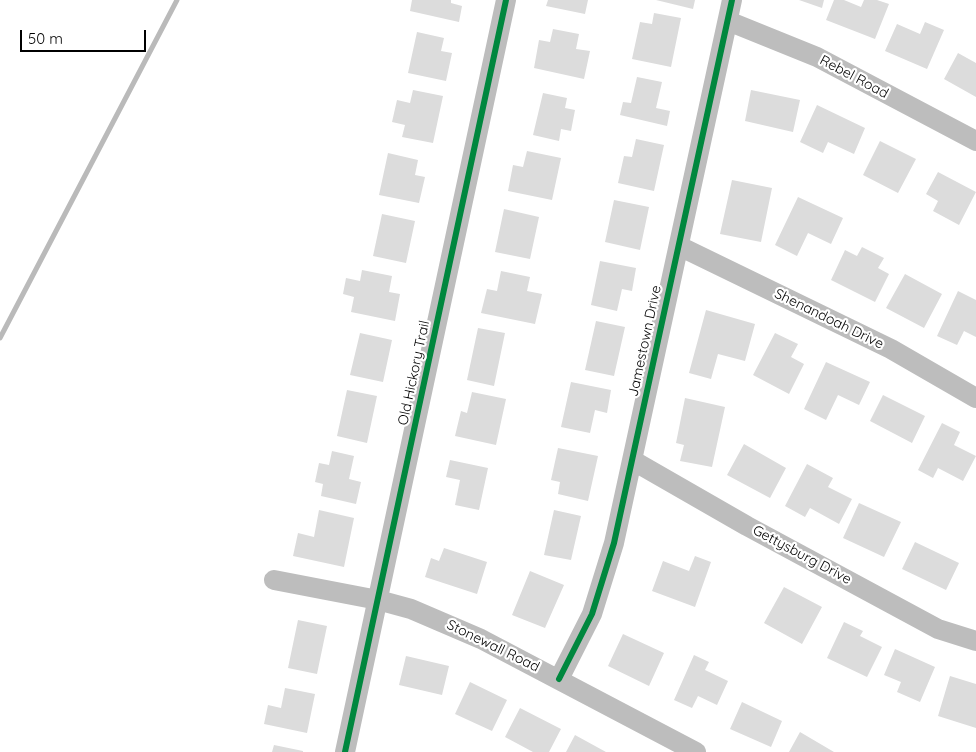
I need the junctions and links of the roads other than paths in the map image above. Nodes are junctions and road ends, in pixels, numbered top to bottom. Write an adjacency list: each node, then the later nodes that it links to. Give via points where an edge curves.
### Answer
1 (506, 0): 9 (street, Old Hickory Trail)
2 (732, 0): 3 (street, Jamestown Drive)
3 (728, 21): 4 (street, Rebel Road, via 817,58); 5 (street, Jamestown Drive)
4 (976, 141)
5 (679, 246): 6 (street, Shenandoah Drive, via 891,349); 7 (street, Jamestown Drive)
6 (976, 398)
7 (632, 460): 10 (street, Gettysburg Drive, via 938,629); 11 (street, Jamestown Drive, via 614,543 592,614)
8 (274, 580): 9 (street, Stonewall Road)
9 (378, 600): 11 (street, Stonewall Road, via 412,609 482,639); 12 (street, Old Hickory Trail)
10 (976, 641)
11 (559, 679): 13 (street, Stonewall Road)
12 (345, 752)
13 (696, 752)

